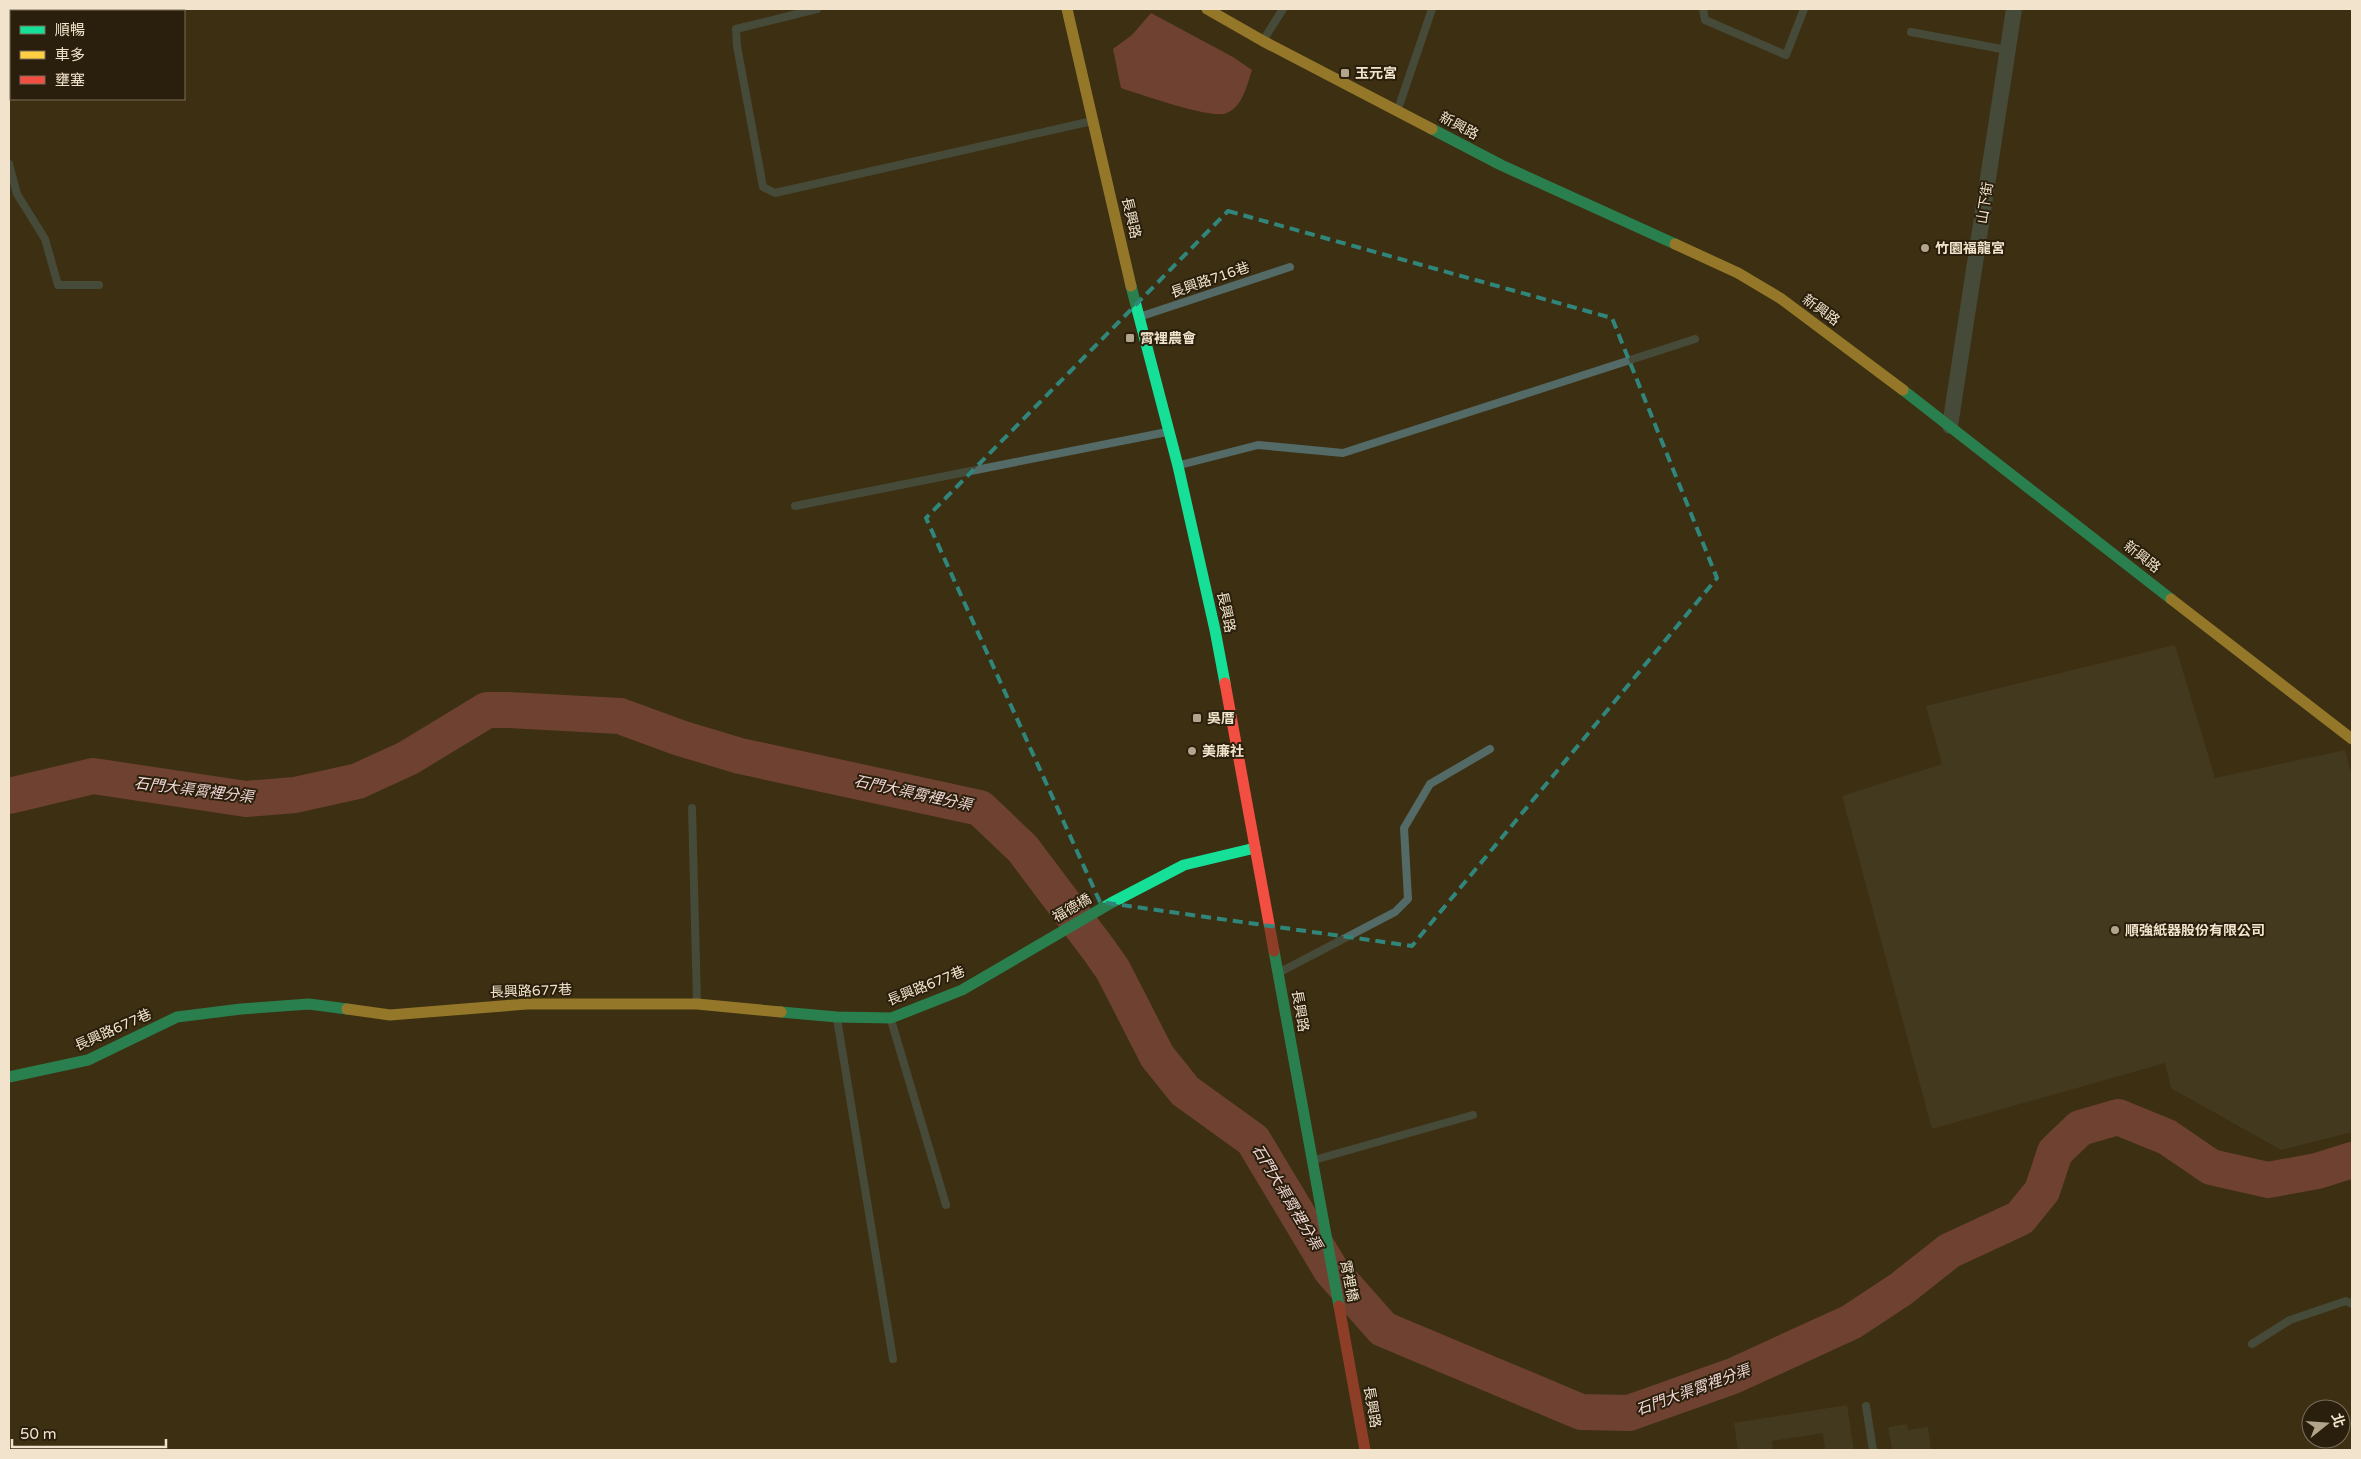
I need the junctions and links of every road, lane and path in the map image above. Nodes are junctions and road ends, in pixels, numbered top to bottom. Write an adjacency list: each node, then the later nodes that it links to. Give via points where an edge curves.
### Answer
1 (818, 9): 13 (lane, via 736,29 736,46 763,188 776,194)
2 (1067, 9): 13 (street, 長興路)
3 (1207, 9): 10 (street, 新興路)
4 (1283, 9): 10 (lane)
5 (1432, 9): 12 (lane)
6 (1703, 9): 7 (lane, via 1705,20 1786,55)
7 (1804, 9)
8 (2014, 9): 11 (street, 山下街)
9 (1911, 32): 11 (lane)
10 (1263, 40): 12 (street, 新興路)
11 (2007, 50): 19 (street, 山下街)
12 (1398, 111): 19 (street, 新興路, via 1501,165 1738,273 1780,298)
13 (1093, 121): 17 (street, 長興路)
14 (9, 164): 16 (lane, via 18,194 45,239 58,285)
15 (1290, 267): 17 (lane, 長興路716巷)
16 (99, 285)
17 (1138, 318): 20 (street, 長興路)
18 (1695, 339): 21 (lane, via 1343,453 1258,445)
19 (1950, 426): 23 (street, 新興路)
20 (1169, 431): 21 (street, 長興路); 22 (lane)
21 (1178, 466): 26 (street, 長興路, via 1214,630)
22 (795, 506)
23 (2352, 739)
24 (1490, 749): 28 (lane, via 1430,784 1404,828 1408,899 1396,912)
25 (692, 808): 29 (lane)
26 (1255, 848): 27 (street, 福德橋, via 1184,865); 28 (street, 長興路)
27 (1047, 940): 31 (street, 長興路677巷, via 962,990)
28 (1278, 973): 34 (street, 長興路)
29 (697, 1004): 30 (street, 長興路677巷); 32 (street, 長興路677巷, via 527,1004 390,1015 309,1004 241,1008 177,1017 88,1060)
30 (837, 1017): 31 (street, 長興路677巷); 40 (lane)
31 (891, 1018): 35 (lane)
32 (9, 1076)
33 (1473, 1115): 34 (lane)
34 (1312, 1161): 36 (street, 長興路)
35 (946, 1205)
36 (1323, 1229): 38 (street, 霄裡橋)
37 (2352, 1304): 39 (lane, via 2346,1301 2290,1320)
38 (1345, 1340): 42 (street, 長興路)
39 (2252, 1344)
40 (893, 1359)
41 (1866, 1406): 43 (lane)
42 (1365, 1450)
43 (1873, 1450)

